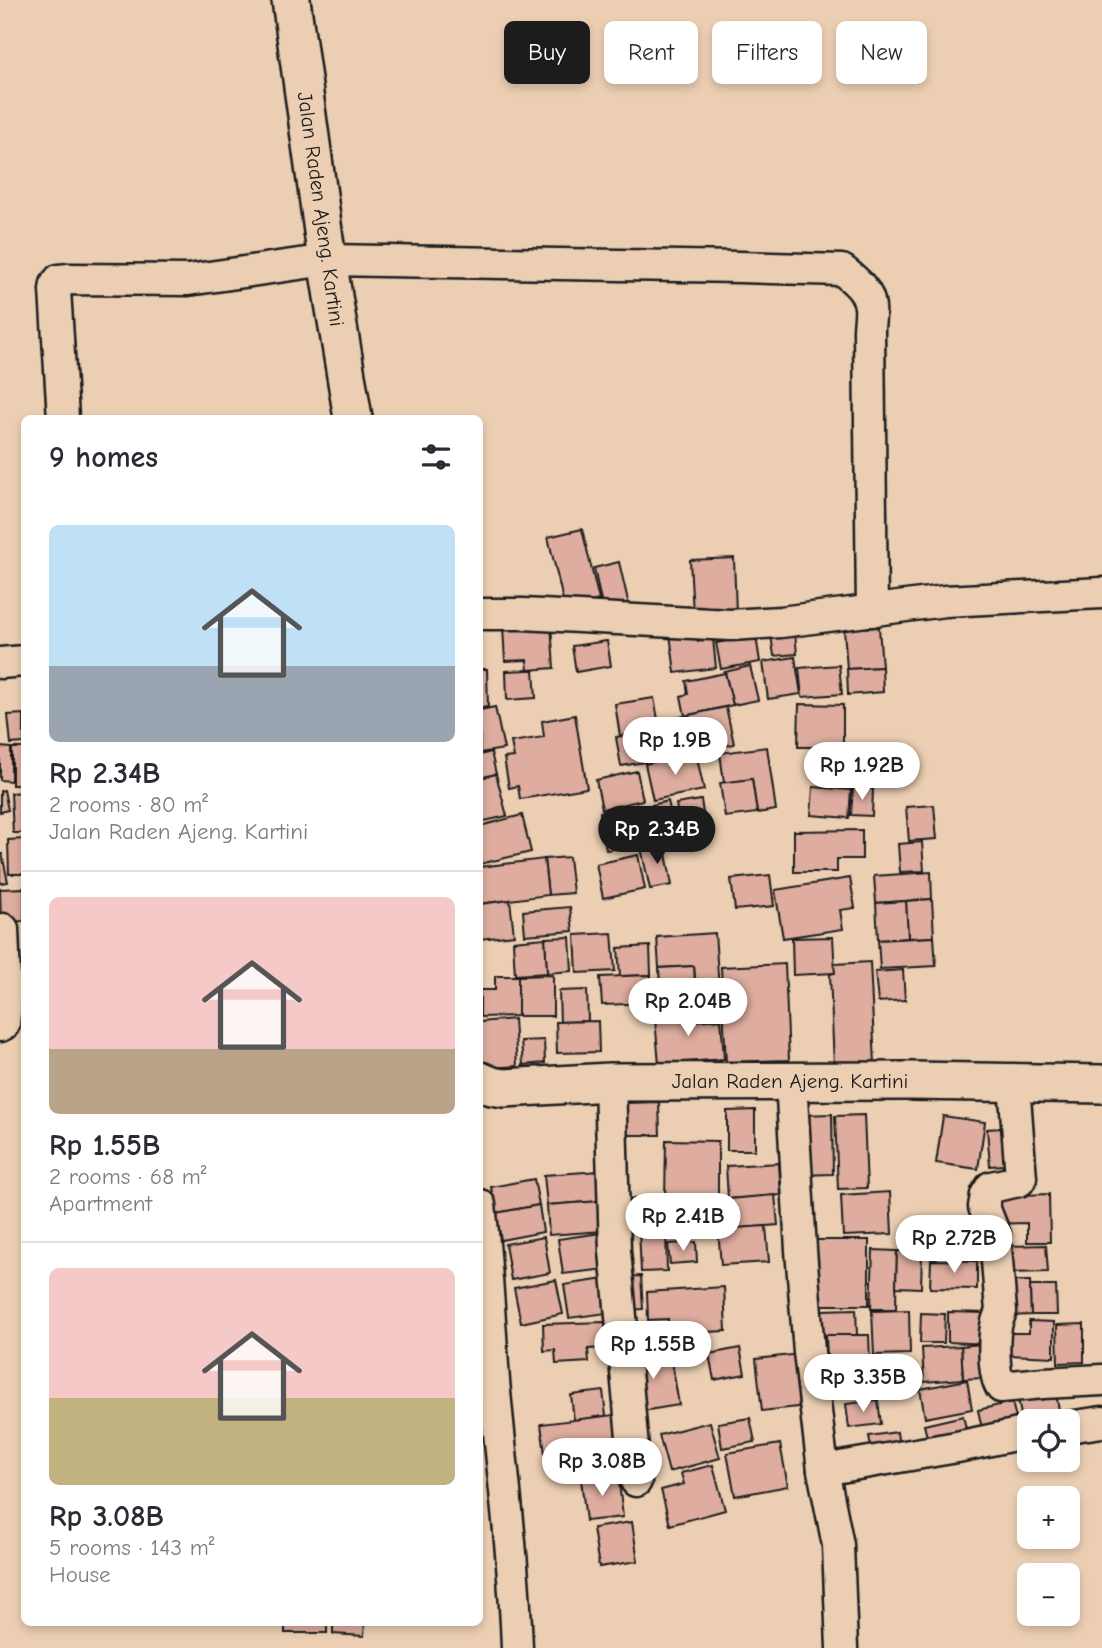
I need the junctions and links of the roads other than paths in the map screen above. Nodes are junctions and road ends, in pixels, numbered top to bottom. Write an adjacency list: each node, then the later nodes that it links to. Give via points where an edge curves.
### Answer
1 (291, 0): 2 (main road, Jalan Raden Ajeng. Kartini)
2 (327, 260): 3 (street, via 188,280 59,280 55,290); 4 (main road, Jalan Raden Ajeng. Kartini); 6 (street, via 740,267 842,271 853,278 870,306)
3 (63, 415)
4 (353, 415)
5 (1102, 593): 6 (street, via 945,601)
6 (872, 611): 7 (street, via 730,625)
7 (483, 614)
8 (21, 660): 9 (street)
9 (0, 663)
10 (9, 929): 11 (street, via 5,1020)
11 (0, 1027)
12 (791, 1081): 14 (main road, Jalan Raden Ajeng. Kartini); 15 (main road, Jalan Raden Ajeng. Kartini); 23 (street, via 800,1250)
13 (483, 1082): 14 (main road, Jalan Raden Ajeng. Kartini, via 505,1088)
14 (610, 1082): 24 (street, via 615,1251)
15 (1014, 1083): 16 (main road, Jalan Raden Ajeng. Kartini); 19 (street, via 1021,1178 991,1187 984,1207 995,1235 1001,1311 995,1345 999,1385)
16 (1102, 1084)
17 (483, 1227): 18 (street)
18 (485, 1327): 25 (street, via 494,1381)
19 (1102, 1380)
20 (1102, 1422): 21 (street)
21 (1080, 1425)
22 (1017, 1434): 23 (street)
23 (823, 1470): 26 (street, via 838,1545)
24 (636, 1481)
25 (517, 1648)
26 (842, 1648)

